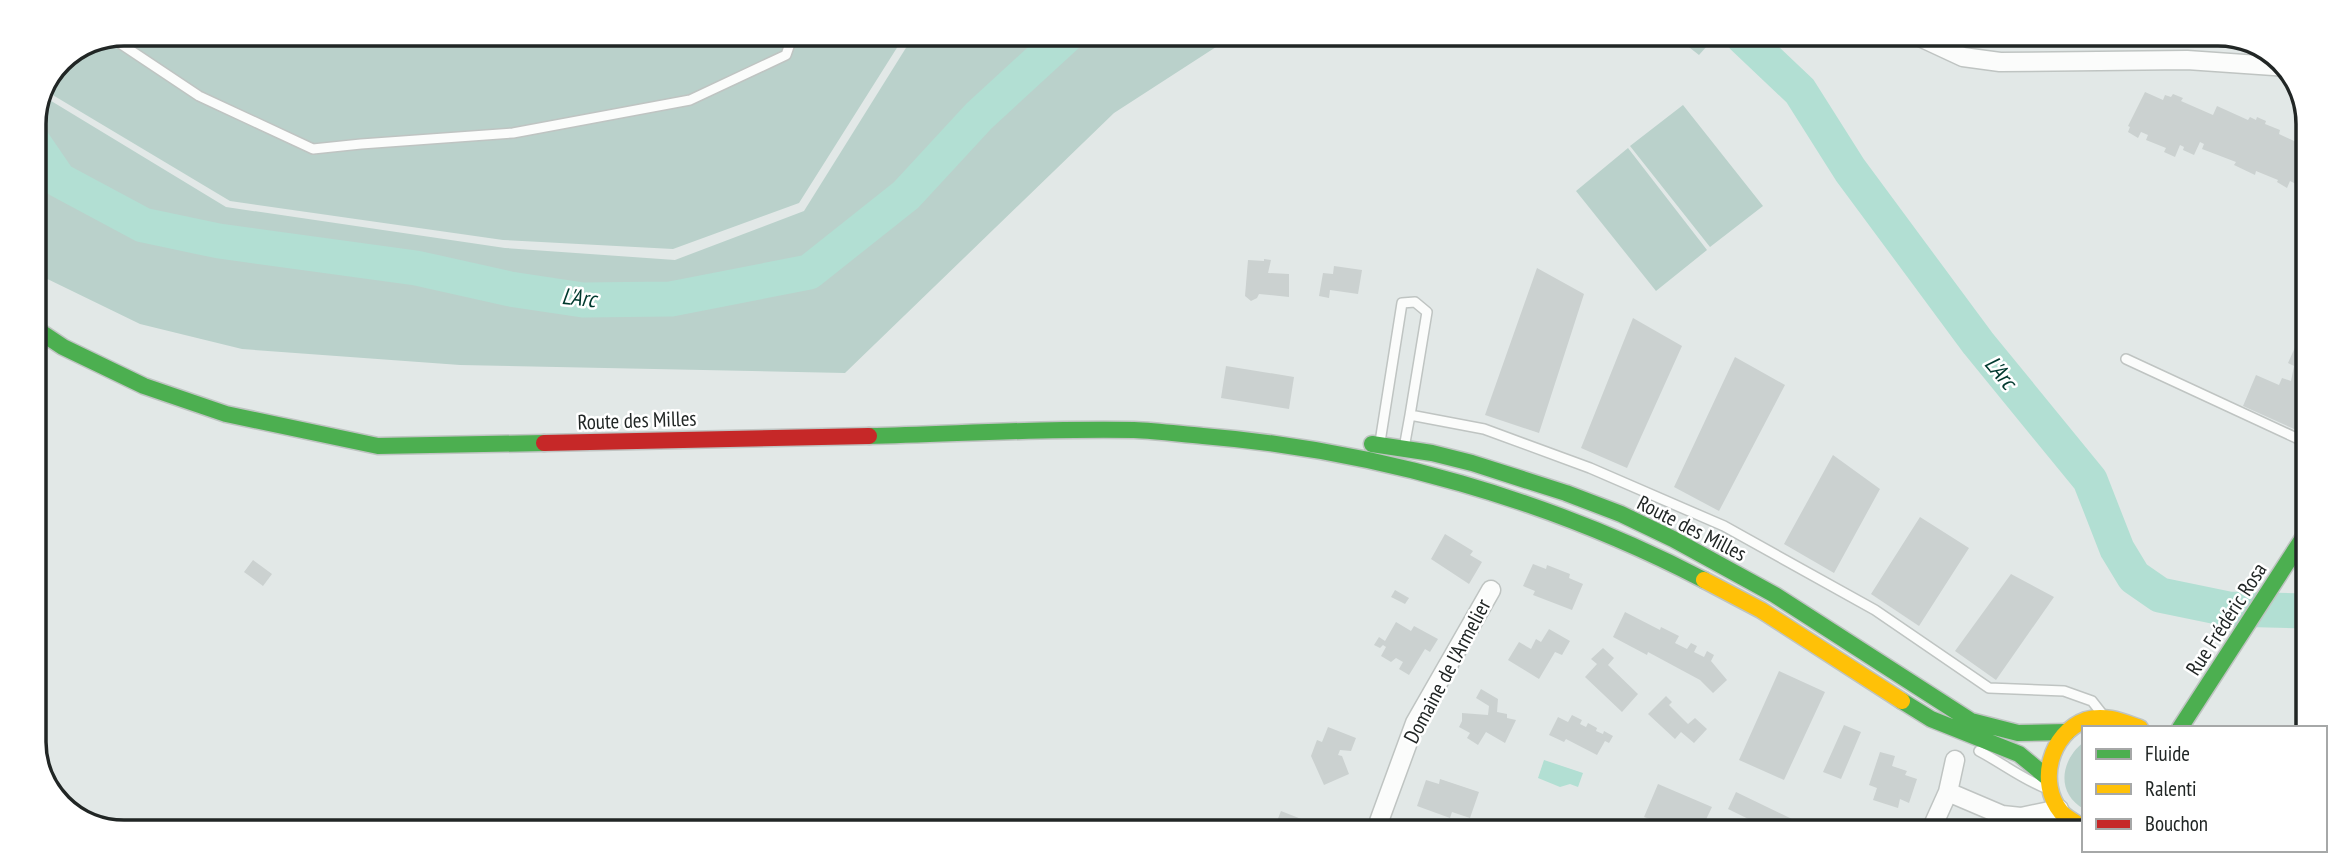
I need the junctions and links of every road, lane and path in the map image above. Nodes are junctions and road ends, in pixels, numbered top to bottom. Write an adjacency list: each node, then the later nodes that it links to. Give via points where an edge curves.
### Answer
1 (123, 45): 2 (lane, via 198,96 313,149 513,133 690,100 786,55)
2 (790, 45)
3 (1937, 45): 4 (street, via 1963,57 2000,62 2187,60)
4 (2270, 66)
5 (45, 335): 9 (main road, Route des Milles, via 144,386 226,414 378,446 1135,430)
6 (2126, 359): 8 (lane)
7 (1410, 415): 10 (lane); 11 (lane, via 1427,312 1415,302 1402,303); 15 (lane, via 1484,429 1590,468 1736,532 1875,610 1989,688 2064,691 2092,701)
8 (2296, 438)
9 (1265, 441): 11 (main road, Route des Milles); 11 (main road, Route des Milles, via 1356,441)
10 (1404, 449): 11 (main road, Route des Milles); 12 (lane); 18 (main road, Route des Milles, via 1476,464 1568,494 1700,552 1971,721 2002,732 2035,736)
11 (1378, 453): 12 (main road, Route des Milles)
12 (1400, 467): 21 (main road, Route des Milles, via 1531,505 1654,554 1761,610 1931,719 2019,754)
13 (2296, 550): 17 (main road, Rue Frédéric Rosa)
14 (1491, 590): 22 (street, Domaine de l'Armelier, via 1415,723)
15 (2105, 716): 16 (main road); 18 (main road, Route des Milles, via 2084,721)
16 (2136, 726)
17 (2181, 726)
18 (2067, 732): 21 (main road, via 2052,753)
19 (1955, 760): 20 (street)
20 (1948, 792): 21 (street, via 2002,815 2021,817); 23 (street)
21 (2050, 797): 24 (main road, Route des Milles)
22 (1379, 820)
23 (1935, 820)
24 (2071, 820)

